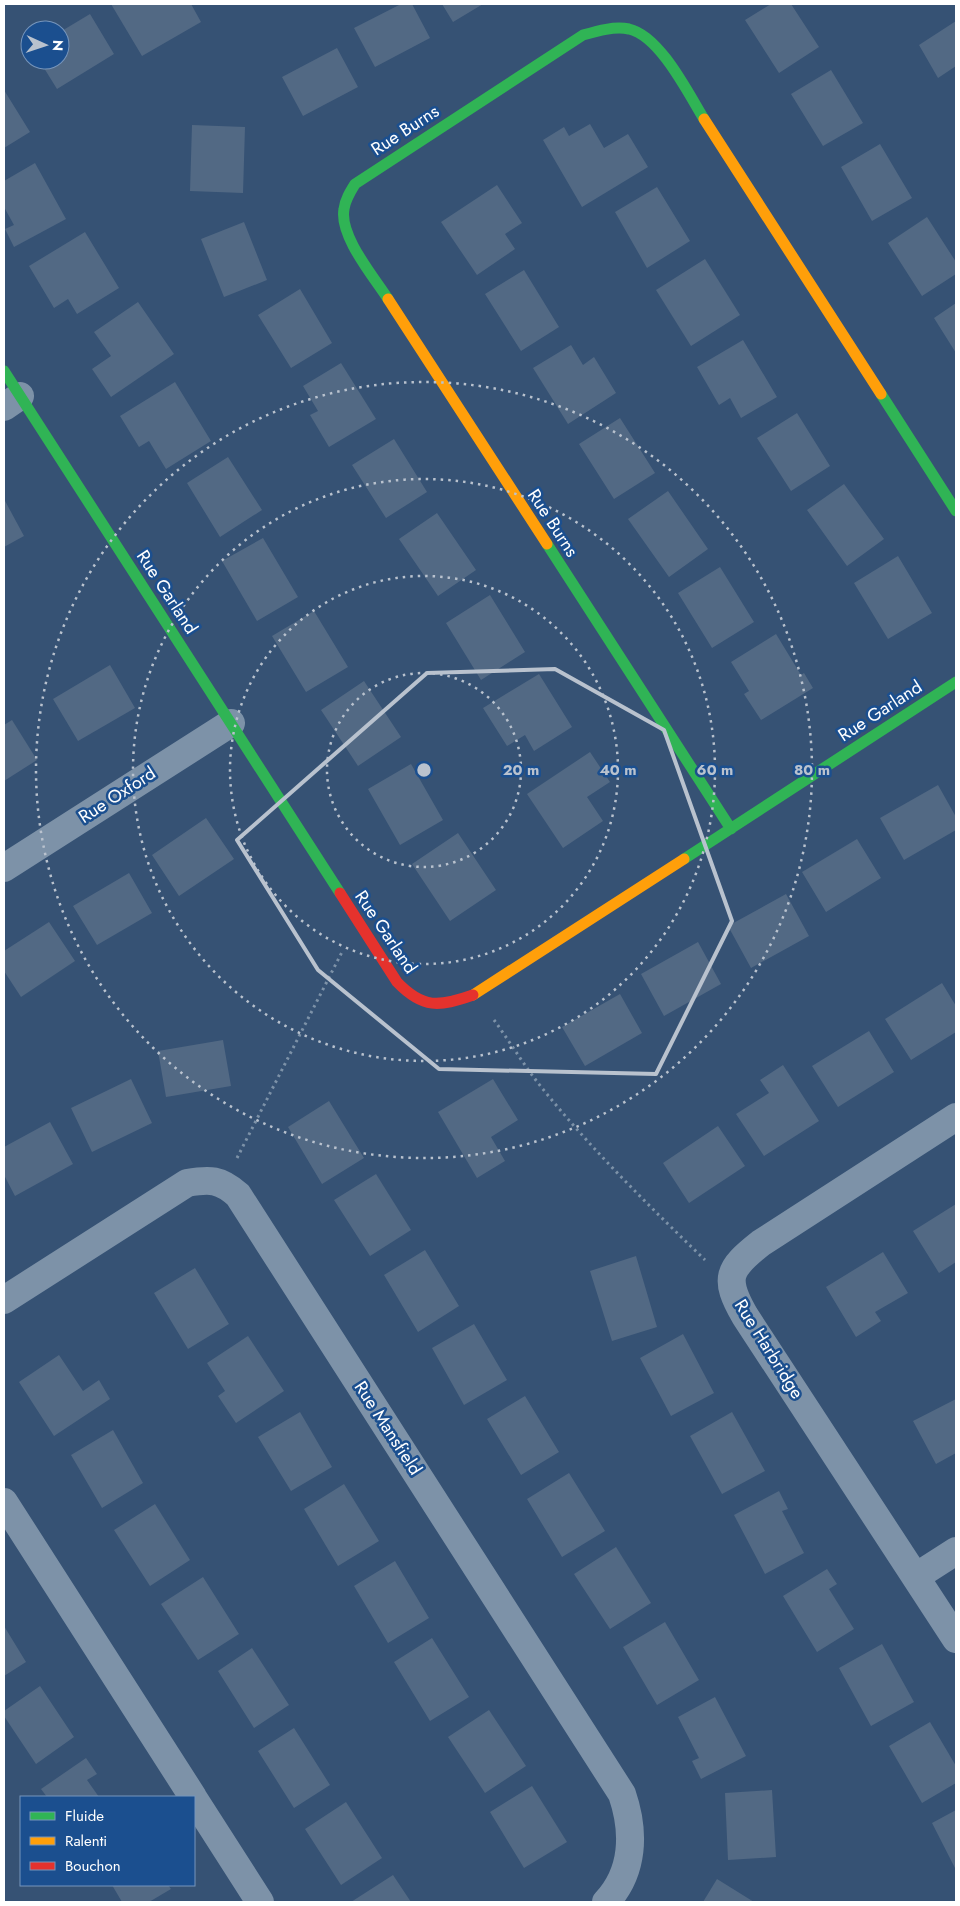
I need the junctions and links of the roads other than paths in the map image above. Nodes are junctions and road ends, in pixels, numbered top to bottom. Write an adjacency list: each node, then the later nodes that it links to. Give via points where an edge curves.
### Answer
1 (4, 371): 2 (street, Rue Garland)
2 (12, 402): 5 (street, Rue Garland)
3 (956, 511): 6 (street, Rue Burns, via 666,58 648,37 630,28 607,28 583,36 355,184 344,203 344,226 355,248)
4 (956, 682): 6 (street, Rue Garland)
5 (231, 723): 6 (street, Rue Garland, via 397,982 410,997 430,1006 452,1003 476,994); 7 (street, Rue Oxford)
6 (731, 829)
7 (4, 868)
8 (956, 1117): 12 (street, Rue Harbridge, via 761,1243 734,1268 731,1284 745,1316)
9 (4, 1300): 17 (street, Rue Mansfield, via 186,1183 204,1180 224,1183 238,1195 622,1794 629,1814 629,1858 623,1876)
10 (4, 1502): 14 (street)
11 (956, 1551): 12 (street)
12 (917, 1576): 13 (street, Rue Harbridge)
13 (956, 1639)
14 (192, 1796)
15 (195, 1801): 16 (street)
16 (260, 1902)
17 (606, 1902)

